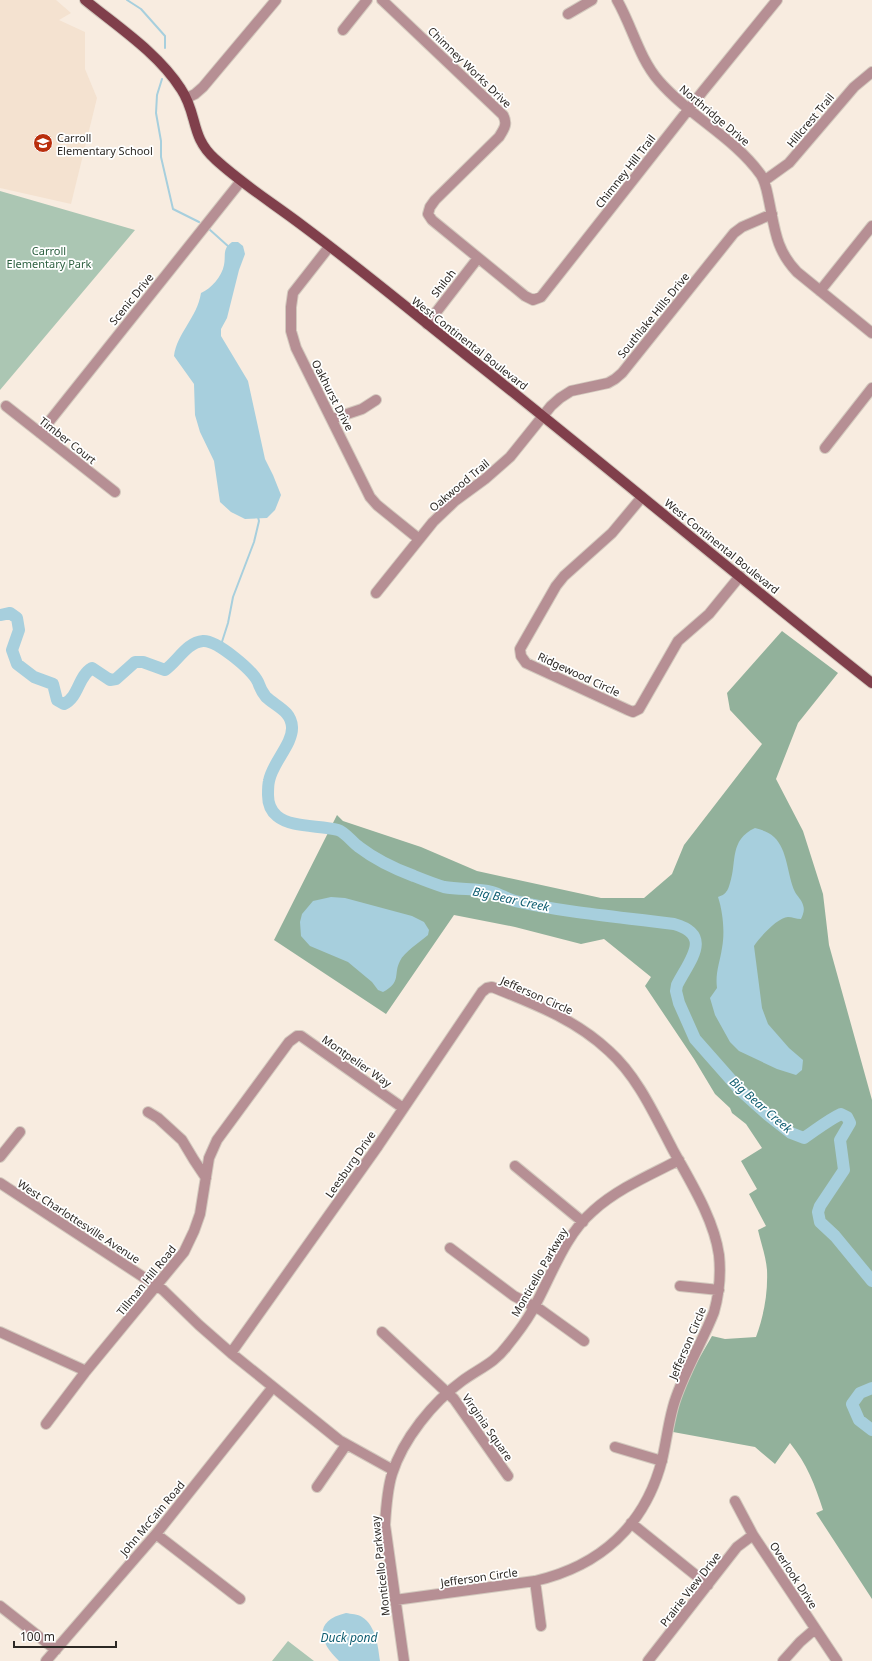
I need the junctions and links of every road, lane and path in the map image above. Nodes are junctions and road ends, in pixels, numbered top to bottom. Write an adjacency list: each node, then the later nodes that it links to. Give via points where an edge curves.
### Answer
1 (84, 0): 11 (main road, West Continental Boulevard, via 170,72)
2 (276, 0): 11 (street, via 203,87)
3 (367, 0): 9 (street)
4 (382, 0): 18 (street, Chimney Works Drive, via 505,119 505,128 499,137 435,200 428,214)
5 (592, 0): 8 (street)
6 (617, 0): 12 (street, Northridge Drive, via 654,75)
7 (778, 0): 12 (street, Chimney Hill Trail)
8 (568, 14)
9 (343, 30)
10 (872, 72): 14 (street, Hillcrest Trail, via 854,86 789,163)
11 (187, 98): 13 (main road, West Continental Boulevard, via 203,147)
12 (689, 109): 14 (street, Northridge Drive, via 734,146); 18 (street, Chimney Hill Trail, via 541,297 533,300 525,296)
13 (241, 181): 17 (main road, West Continental Boulevard); 27 (street, Scenic Drive)
14 (764, 181): 15 (street, Northridge Drive)
15 (772, 214): 19 (street, Northridge Drive, via 777,242 783,255 797,272); 25 (street, Southlake Hills Drive, via 742,227 734,234 615,379 608,383 571,391 560,398)
16 (872, 226): 19 (street)
17 (330, 247): 20 (main road, West Continental Boulevard); 26 (street, Oakhurst Drive, via 293,293 290,331)
18 (478, 258): 20 (street, Shiloh)
19 (820, 291): 21 (street, Northridge Drive)
20 (427, 324): 25 (main road, West Continental Boulevard)
21 (872, 333)
22 (872, 388): 28 (street)
23 (376, 400): 26 (street)
24 (6, 406): 27 (street, Timber Court)
25 (543, 416): 30 (main road, West Continental Boulevard); 31 (street, Oakwood Trail, via 510,457 455,501)
26 (332, 419): 31 (street, Oakhurst Drive, via 370,497)
27 (40, 433): 29 (street, Timber Court)
28 (825, 448)
29 (115, 492)
30 (642, 497): 32 (main road, West Continental Boulevard); 32 (street, Ridgewood Circle, via 612,533 564,576 550,594 520,649 526,663 628,710 636,711 678,641 709,614)
31 (419, 539): 33 (street, Oakwood Trail)
32 (740, 576): 34 (main road, West Continental Boulevard)
33 (376, 593)
34 (872, 682)
35 (487, 988): 37 (street, Leesburg Drive); 41 (street, Jefferson Circle, via 492,987 560,1016 609,1050 625,1068 648,1104)
36 (297, 1036): 37 (street, Montpelier Way, via 301,1036); 43 (street, Tillman Hill Road, via 289,1042 217,1140 209,1158)
37 (403, 1108): 54 (street, Leesburg Drive)
38 (148, 1112): 43 (street, via 182,1140)
39 (20, 1132): 40 (street)
40 (0, 1158)
41 (679, 1160): 45 (street, Monticello Parkway, via 621,1191 593,1210); 49 (street, Jefferson Circle, via 697,1194 715,1239 719,1255)
42 (515, 1166): 45 (street)
43 (206, 1178): 47 (street, Tillman Hill Road, via 200,1214 194,1231 184,1252)
44 (0, 1183): 47 (street, West Charlottesville Avenue)
45 (582, 1222): 50 (street, Monticello Parkway, via 552,1270)
46 (450, 1248): 50 (street, via 514,1296)
47 (157, 1286): 54 (street, West Charlottesville Avenue); 55 (street, Tillman Hill Road)
48 (680, 1286): 49 (street)
49 (719, 1290): 61 (street, Jefferson Circle, via 707,1330 673,1406)
50 (534, 1307): 53 (street); 57 (street, Monticello Parkway, via 499,1357)
51 (0, 1332): 55 (street)
52 (382, 1332): 57 (street, Virginia Square)
53 (584, 1341)
54 (231, 1353): 56 (street, West Charlottesville Avenue)
55 (86, 1371): 58 (street, Tillman Hill Road)
56 (273, 1387): 59 (street, West Charlottesville Avenue); 67 (street, John McCain Road)
57 (448, 1392): 62 (street, Monticello Parkway, via 424,1417); 63 (street, Virginia Square)
58 (46, 1424)
59 (346, 1445): 62 (street, West Charlottesville Avenue); 64 (street)
60 (615, 1447): 61 (street)
61 (662, 1461): 66 (street, Jefferson Circle, via 655,1482)
62 (393, 1470): 72 (street, Monticello Parkway, via 385,1525)
63 (508, 1476)
64 (317, 1487)
65 (735, 1501): 68 (street, Overlook Drive)
66 (632, 1523): 69 (street, Jefferson Circle, via 619,1539 594,1559 565,1573); 70 (street)
67 (156, 1534): 71 (street); 76 (street, John McCain Road)
68 (754, 1535): 70 (street, Prairie View Drive, via 737,1547); 75 (street, Overlook Drive)
69 (535, 1581): 72 (street, Jefferson Circle); 74 (street)
70 (708, 1585): 79 (street, Prairie View Drive)
71 (240, 1600)
72 (395, 1600): 78 (street, Monticello Parkway)
73 (0, 1606): 76 (street)
74 (541, 1626)
75 (815, 1629): 80 (street); 81 (street, Overlook Drive)
76 (56, 1650): 77 (street, John McCain Road)
77 (46, 1661)
78 (404, 1661)
79 (648, 1661)
80 (783, 1661)
81 (836, 1661)

